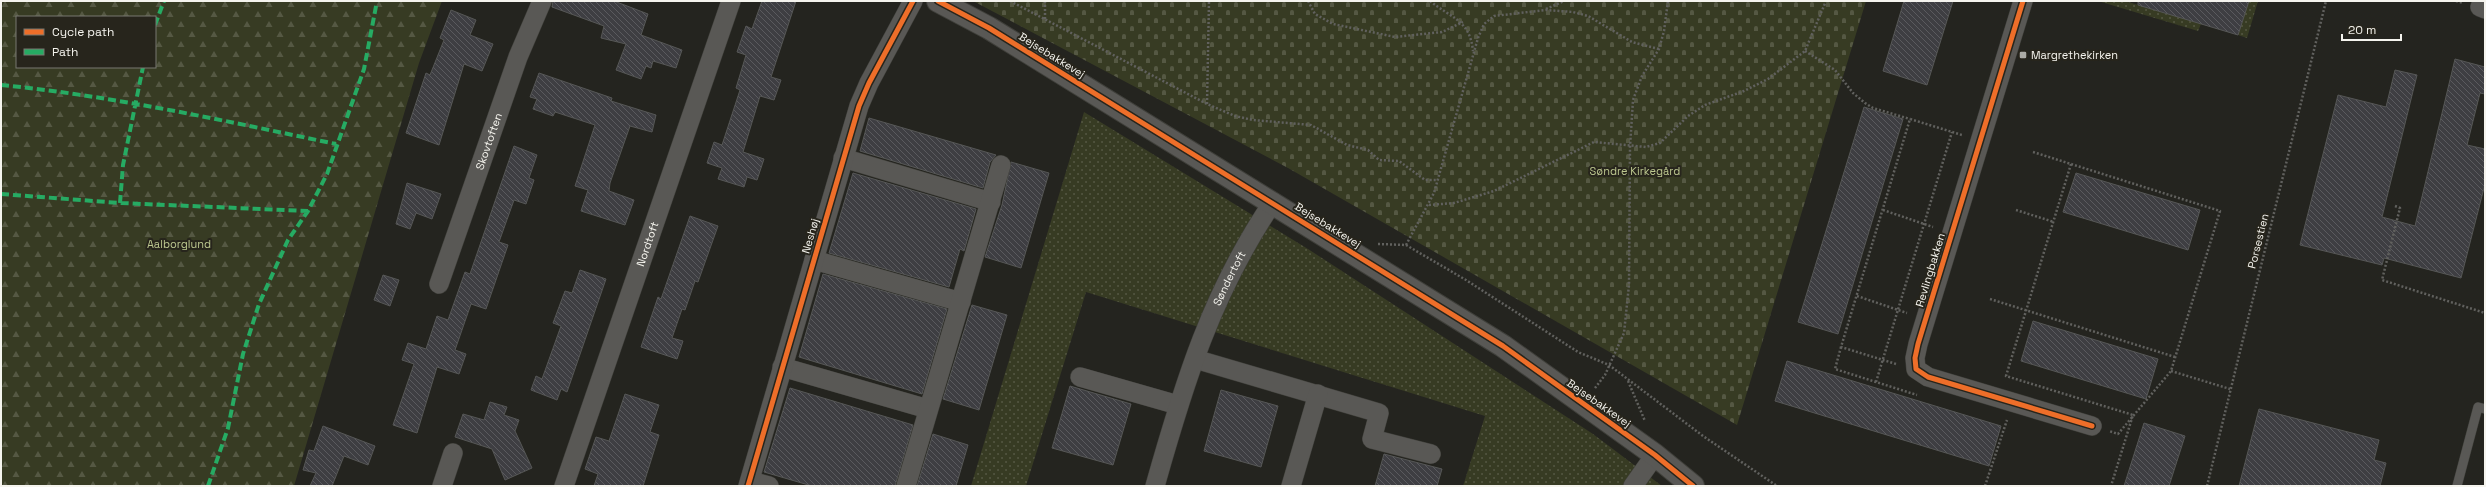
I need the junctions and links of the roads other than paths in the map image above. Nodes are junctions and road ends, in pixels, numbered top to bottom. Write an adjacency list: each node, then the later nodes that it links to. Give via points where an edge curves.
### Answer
1 (542, 1): 11 (street, Skovtoften, via 518,57)
2 (731, 1): 26 (street, Nordtoft)
3 (913, 1): 6 (street, Neshøj, via 869,83)
4 (938, 1): 9 (street, Bejsebakkevej, via 989,28)
5 (2023, 1): 20 (street, Revlingbakken, via 1918,344 1916,369 1928,377)
6 (843, 158): 8 (street); 10 (street, Neshøj)
7 (1001, 165): 8 (street)
8 (991, 202): 12 (street)
9 (1273, 202): 13 (street, Søndertoft, via 1231,270 1214,306); 23 (street, Bejsebakkevej, via 1503,346)
10 (814, 260): 12 (street, Neshøj); 14 (street, Neshøj)
11 (439, 284)
12 (961, 302): 18 (street)
13 (1195, 359): 16 (street); 17 (street, Søndertoft)
14 (782, 367): 18 (street); 24 (street, Neshøj)
15 (1080, 376): 17 (street)
16 (1318, 394): 22 (street, via 1379,413 1372,439); 30 (street)
17 (1178, 405): 29 (street, Søndertoft)
18 (928, 409): 28 (street)
19 (2485, 409): 33 (lane, via 2478,407)
20 (2092, 426)
21 (453, 454): 25 (street)
22 (1431, 454)
23 (1655, 455): 31 (street); 32 (street, Bejsebakkevej)
24 (749, 483): 27 (street, Neshøj)
25 (442, 486)
26 (564, 486)
27 (769, 486)
28 (906, 486)
29 (1155, 486)
30 (1291, 486)
31 (1633, 486)
32 (1692, 486)
33 (2457, 486)

